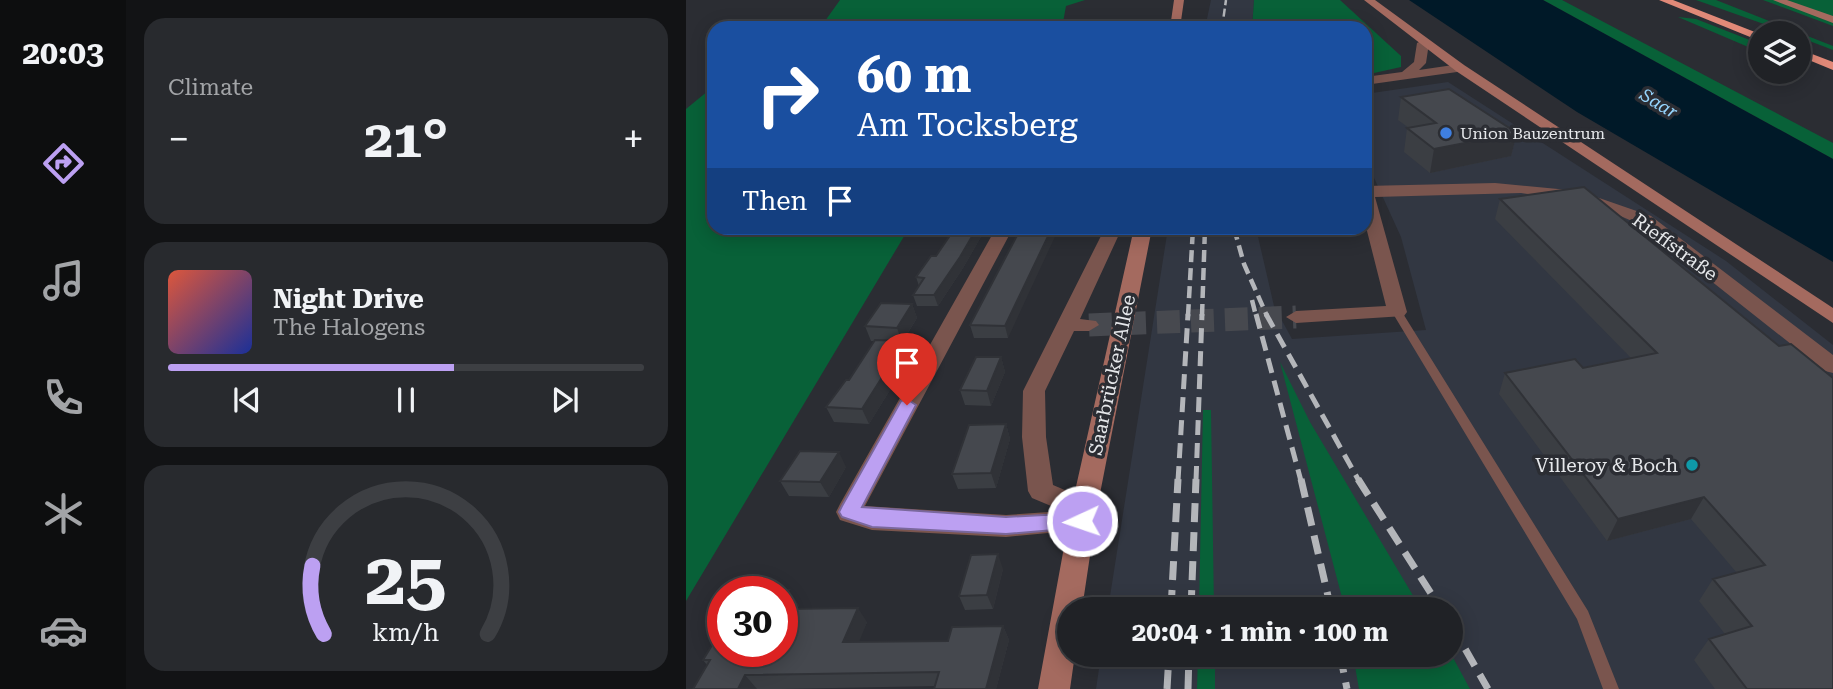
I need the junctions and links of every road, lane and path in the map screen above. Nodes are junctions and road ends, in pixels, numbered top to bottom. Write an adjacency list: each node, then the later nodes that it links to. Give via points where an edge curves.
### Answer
1 (1179, 0): 7 (main road)
2 (1369, 0): 10 (main road)
3 (1664, 0): 9 (highway)
4 (1683, 0): 8 (highway)
5 (1778, 0): 6 (main road)
6 (1833, 20)
7 (1176, 21)
8 (1748, 24)
9 (1748, 33)
10 (1423, 43): 15 (main road); 16 (street, via 1422,59)
11 (1811, 49): 13 (highway)
12 (1811, 57): 14 (highway)
13 (1833, 57)
14 (1833, 66)
15 (1460, 68): 16 (street); 18 (main road)
16 (1410, 75): 17 (street); 18 (street)
17 (1372, 80)
18 (1485, 85): 26 (main road)
19 (1372, 192): 29 (street, Rieffstraße, via 1495,189 1567,193 1610,204 1645,220)
20 (1372, 218): 24 (street, Rieffstraße)
21 (1000, 235): 30 (street, via 849,512 872,519 1006,526)
22 (1110, 235): 28 (street)
23 (1142, 235): 30 (main road, Saarbrücker Allee)
24 (1397, 312): 25 (street); 32 (lane, Rieffstraße, via 1583,616)
25 (1296, 317)
26 (1833, 317)
27 (1088, 325): 28 (street)
28 (1064, 326): 30 (street, via 1034,391 1034,437 1041,491)
29 (1833, 366)
30 (1083, 515): 31 (main road, Saarbrücker Allee)
31 (1054, 689)
32 (1611, 689)

